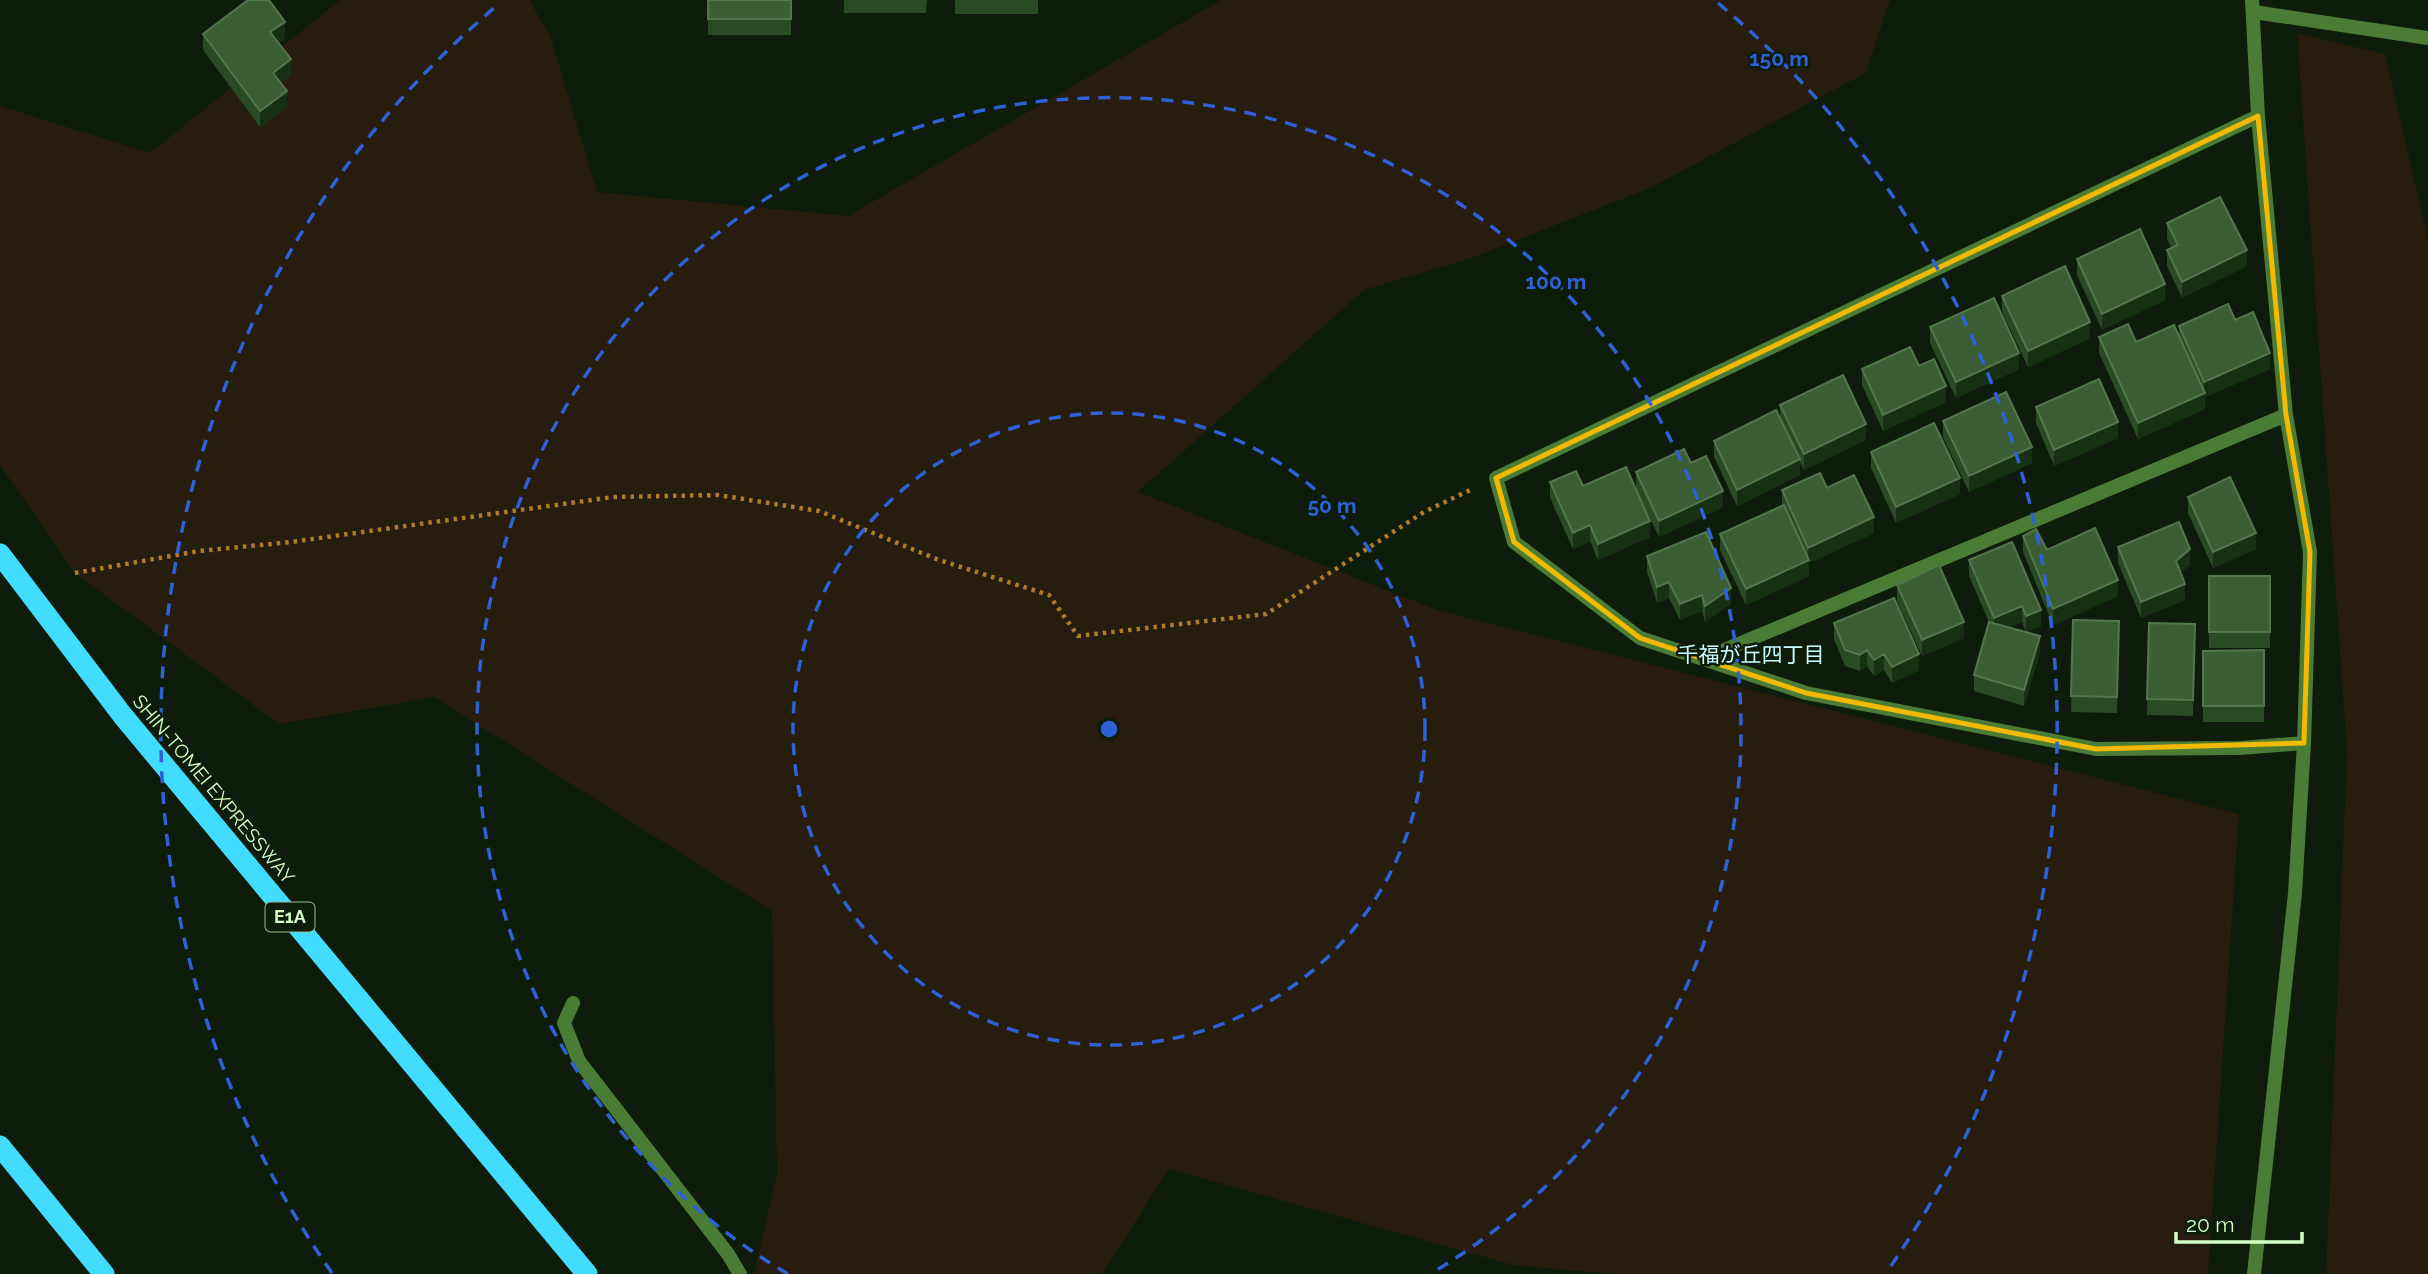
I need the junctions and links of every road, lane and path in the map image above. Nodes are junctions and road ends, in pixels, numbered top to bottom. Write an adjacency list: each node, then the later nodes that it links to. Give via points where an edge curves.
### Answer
1 (2253, 6): 2 (street); 3 (street)
2 (2428, 38)
3 (2258, 116): 4 (street); 5 (street)
4 (2286, 415): 8 (street); 9 (street, via 2310,552)
5 (1496, 478): 7 (path, via 1424,512 1266,614 1078,636 1049,596 939,560 819,511 718,495 613,497 199,551); 8 (street, via 1514,542 1640,638)
6 (0, 554): 13 (highway, SHIN-TOMEI EXPRESSWAY / E1A, via 123,716)
7 (75, 573)
8 (1703, 659): 9 (street, via 1806,693 2096,748)
9 (2304, 743): 15 (street, via 2295,893)
10 (573, 1003): 14 (street, via 564,1023 579,1061)
11 (7, 1154): 12 (highway)
12 (104, 1274)
13 (587, 1274)
14 (740, 1274)
15 (2254, 1274)

